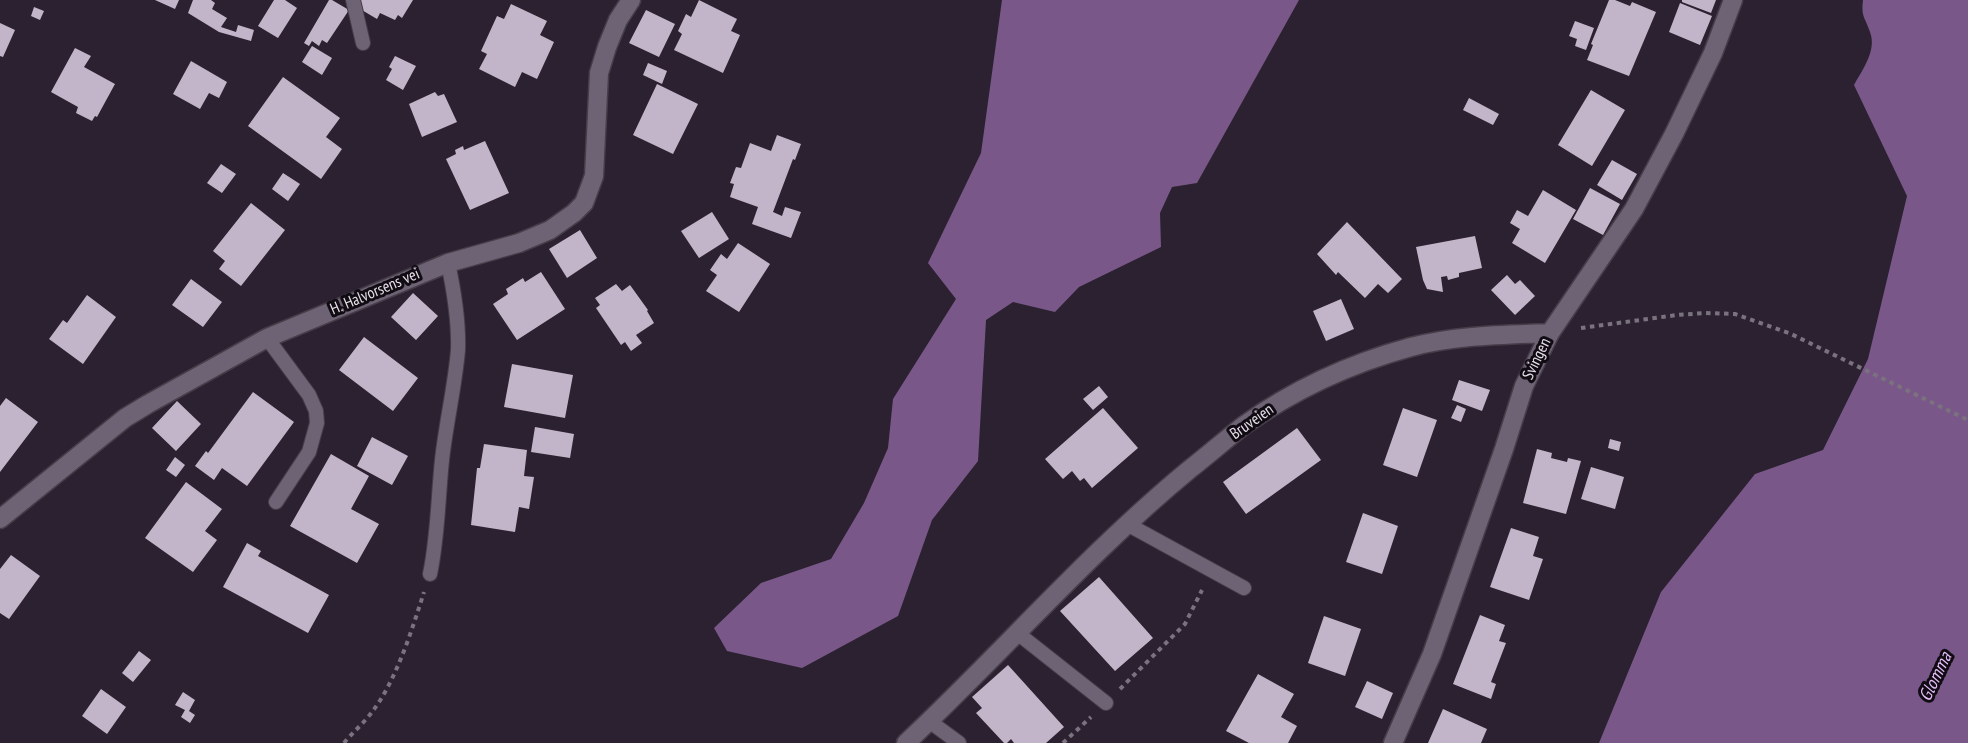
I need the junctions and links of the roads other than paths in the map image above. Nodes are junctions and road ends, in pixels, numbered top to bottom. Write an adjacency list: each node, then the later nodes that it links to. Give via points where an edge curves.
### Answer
1 (353, 0): 4 (lane)
2 (631, 0): 5 (street, H. Halvorsens vei, via 614,29 599,73 594,176 584,203 550,230)
3 (1732, 0): 6 (street, Svingen, via 1713,53 1639,200)
4 (363, 43)
5 (448, 263): 7 (street, H. Halvorsens vei); 11 (lane, via 458,350)
6 (1550, 333): 10 (street, Bruveien, via 1477,336 1413,346 1322,381 1243,426); 18 (street, Svingen, via 1524,386 1432,654)
7 (267, 338): 8 (lane, via 309,395 317,423 309,452); 9 (street, H. Halvorsens vei, via 125,418)
8 (276, 502)
9 (0, 519)
10 (1127, 524): 12 (lane); 13 (street, Bruveien)
11 (430, 574)
12 (1244, 588)
13 (1016, 632): 14 (lane); 15 (street, Bruveien)
14 (1106, 703)
15 (929, 722): 16 (street, Bruveien); 17 (lane)
16 (906, 743)
17 (959, 743)
18 (1393, 743)

